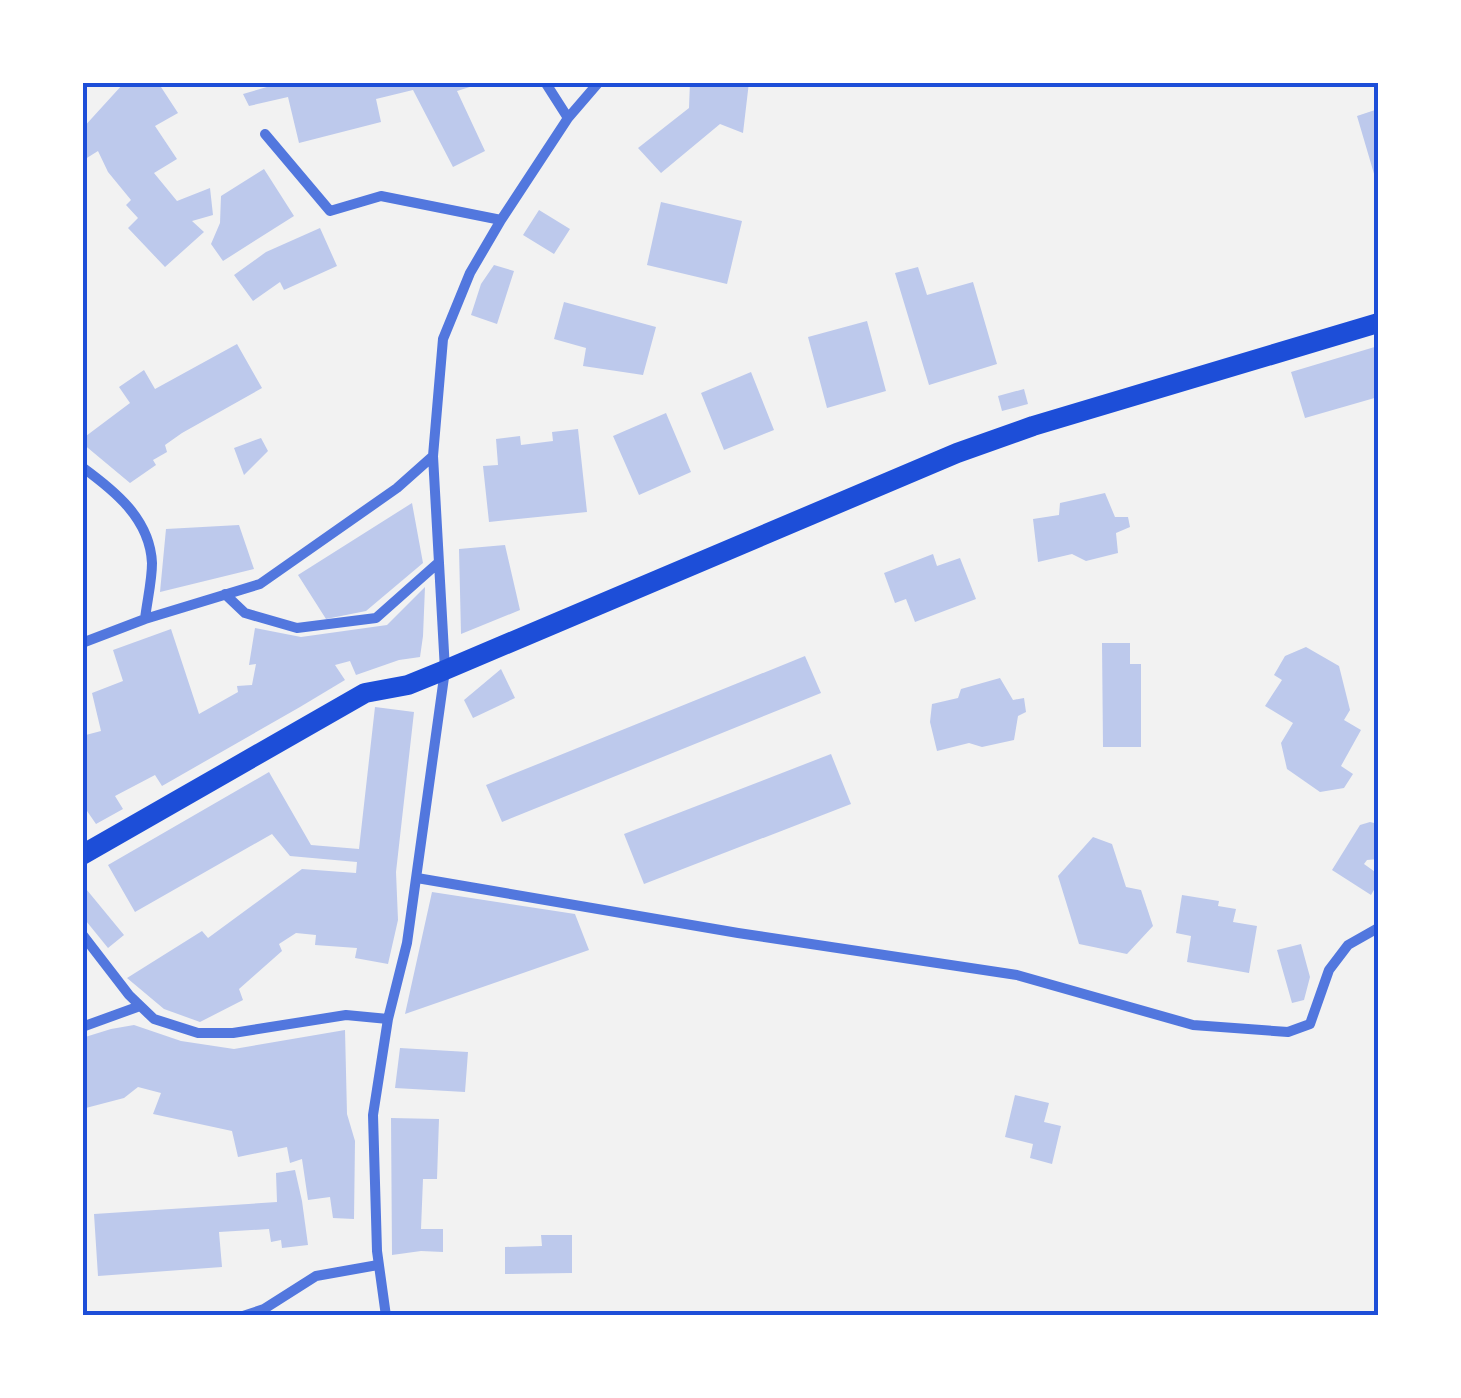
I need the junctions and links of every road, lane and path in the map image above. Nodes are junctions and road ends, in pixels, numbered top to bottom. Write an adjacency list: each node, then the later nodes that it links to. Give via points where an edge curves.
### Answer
1 (545, 82): 3 (street)
2 (599, 82): 3 (street)
3 (568, 118): 5 (street)
4 (265, 134): 5 (street, via 330,211 381,196)
5 (501, 220): 7 (street, via 443,339)
6 (1378, 323): 13 (main road, via 956,453)
7 (433, 456): 9 (street); 10 (street, via 260,584)
8 (82, 467): 11 (street, via 116,492 148,542)
9 (438, 563): 10 (street, via 376,618 297,628 245,612); 13 (street)
10 (225, 594): 11 (street)
11 (145, 620): 12 (street)
12 (82, 643)
13 (445, 670): 14 (main road, via 365,693); 15 (street)
14 (82, 855)
15 (417, 878): 16 (street, via 1017,975 1194,1026 1259,1031 1310,1024 1328,970 1348,945); 19 (street)
16 (1378, 928)
17 (82, 934): 18 (street)
18 (140, 1006): 19 (street, via 198,1033 346,1016); 20 (street)
19 (388, 1019): 21 (street, via 373,1115)
20 (82, 1026)
21 (378, 1265): 22 (street, via 316,1276); 23 (street)
22 (242, 1316)
23 (386, 1316)

